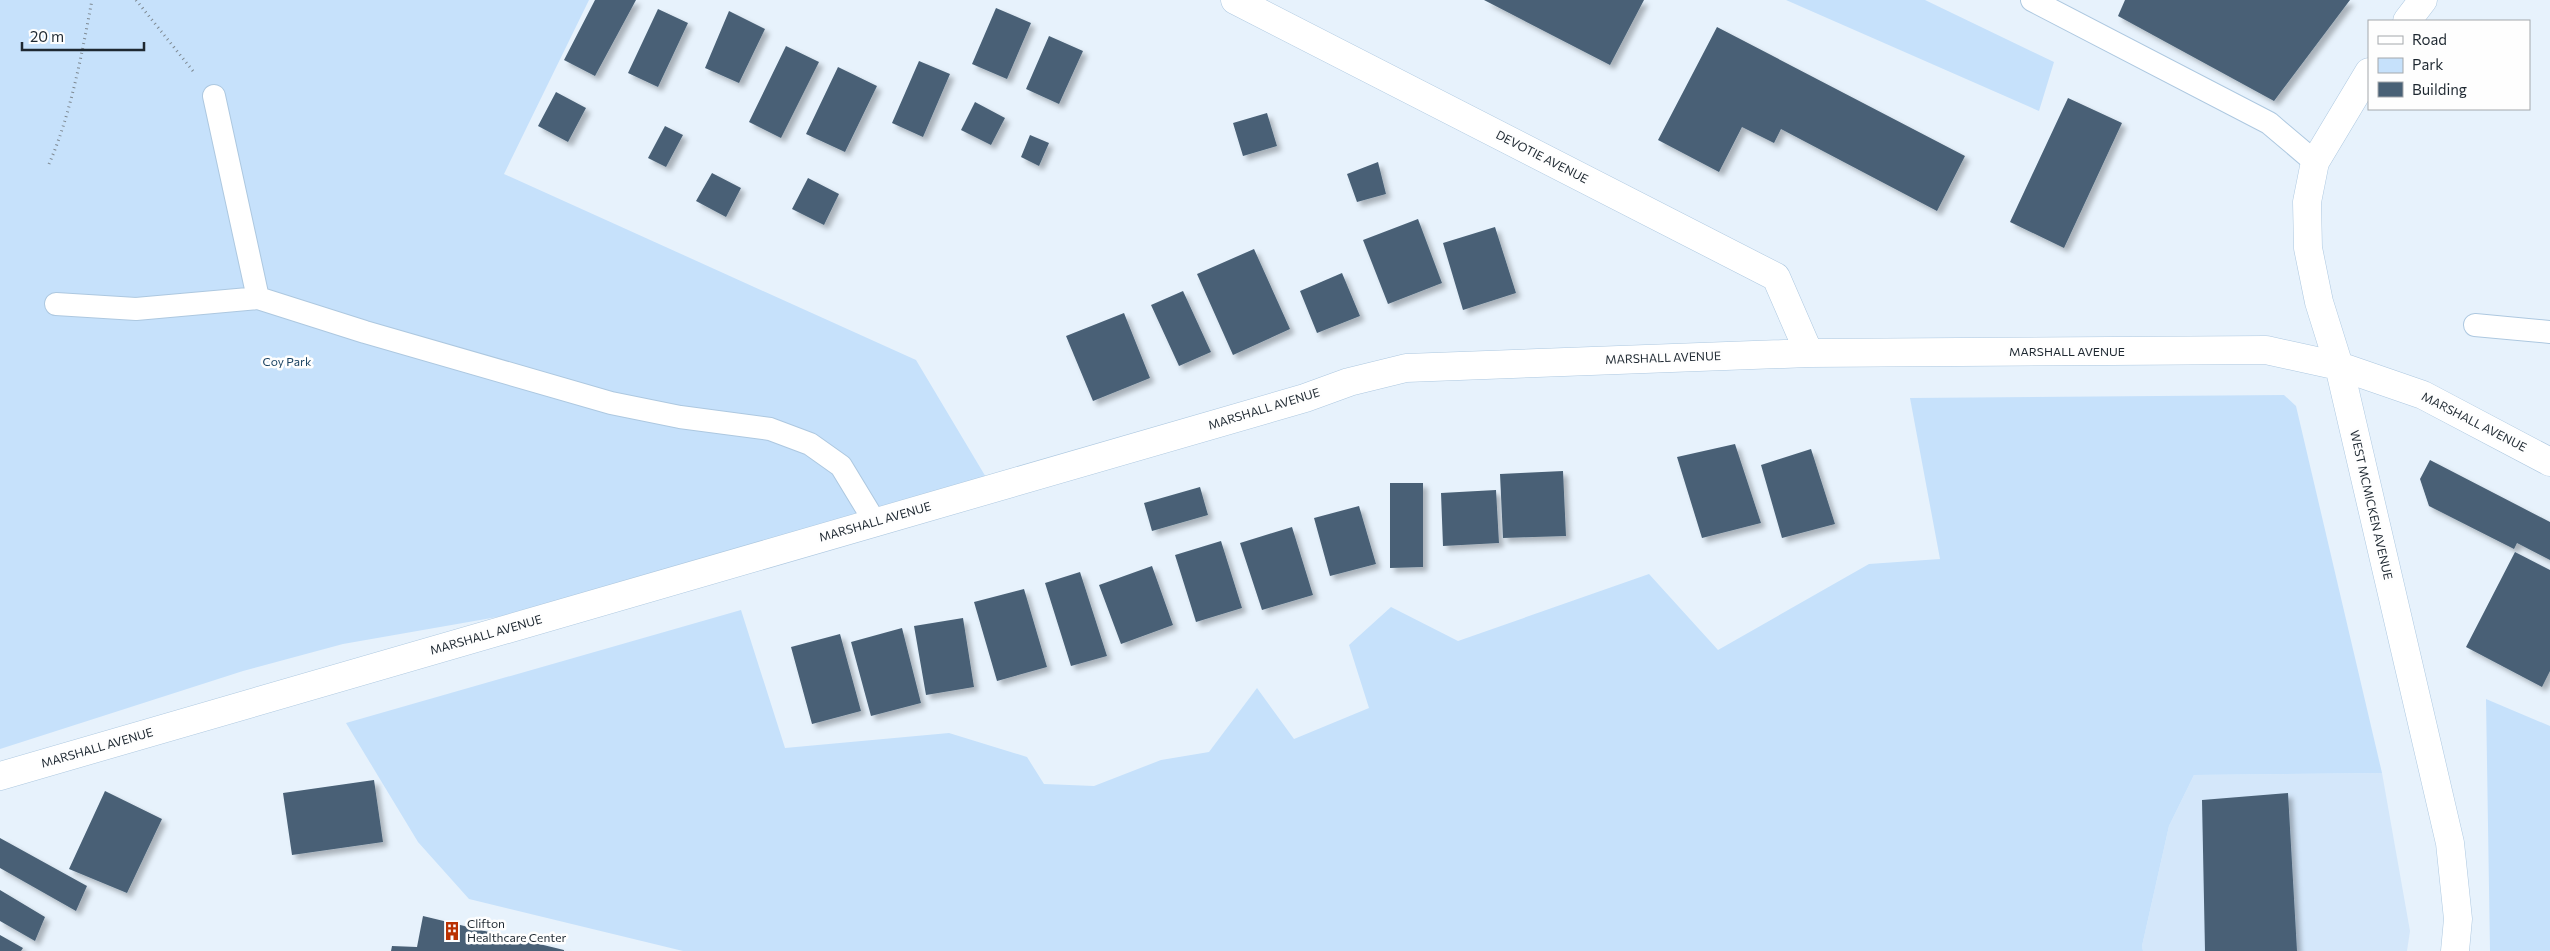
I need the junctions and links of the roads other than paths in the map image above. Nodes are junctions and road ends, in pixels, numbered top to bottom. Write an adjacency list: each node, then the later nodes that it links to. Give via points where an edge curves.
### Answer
1 (1235, 0): 12 (street, DEVOTIE AVENUE, via 1776,277)
2 (2032, 0): 7 (lane, via 2269,123)
3 (2423, 0): 4 (street)
4 (2408, 20)
5 (2368, 74): 7 (street, WEST MCMICKEN AVENUE)
6 (214, 96): 8 (lane)
7 (2315, 162): 13 (street, WEST MCMICKEN AVENUE, via 2307,202 2308,248 2319,302)
8 (258, 298): 9 (lane, via 136,310); 15 (lane, via 611,403 770,430 810,444 841,466)
9 (56, 304)
10 (2475, 325): 11 (lane)
11 (2550, 332)
12 (1809, 353): 13 (street, MARSHALL AVENUE, via 2266,350); 15 (street, MARSHALL AVENUE, via 1406,368)
13 (2338, 366): 14 (street, MARSHALL AVENUE, via 2423,395); 17 (street, WEST MCMICKEN AVENUE, via 2450,842 2458,919)
14 (2550, 462)
15 (875, 522): 16 (street, MARSHALL AVENUE)
16 (0, 776)
17 (2454, 951)

